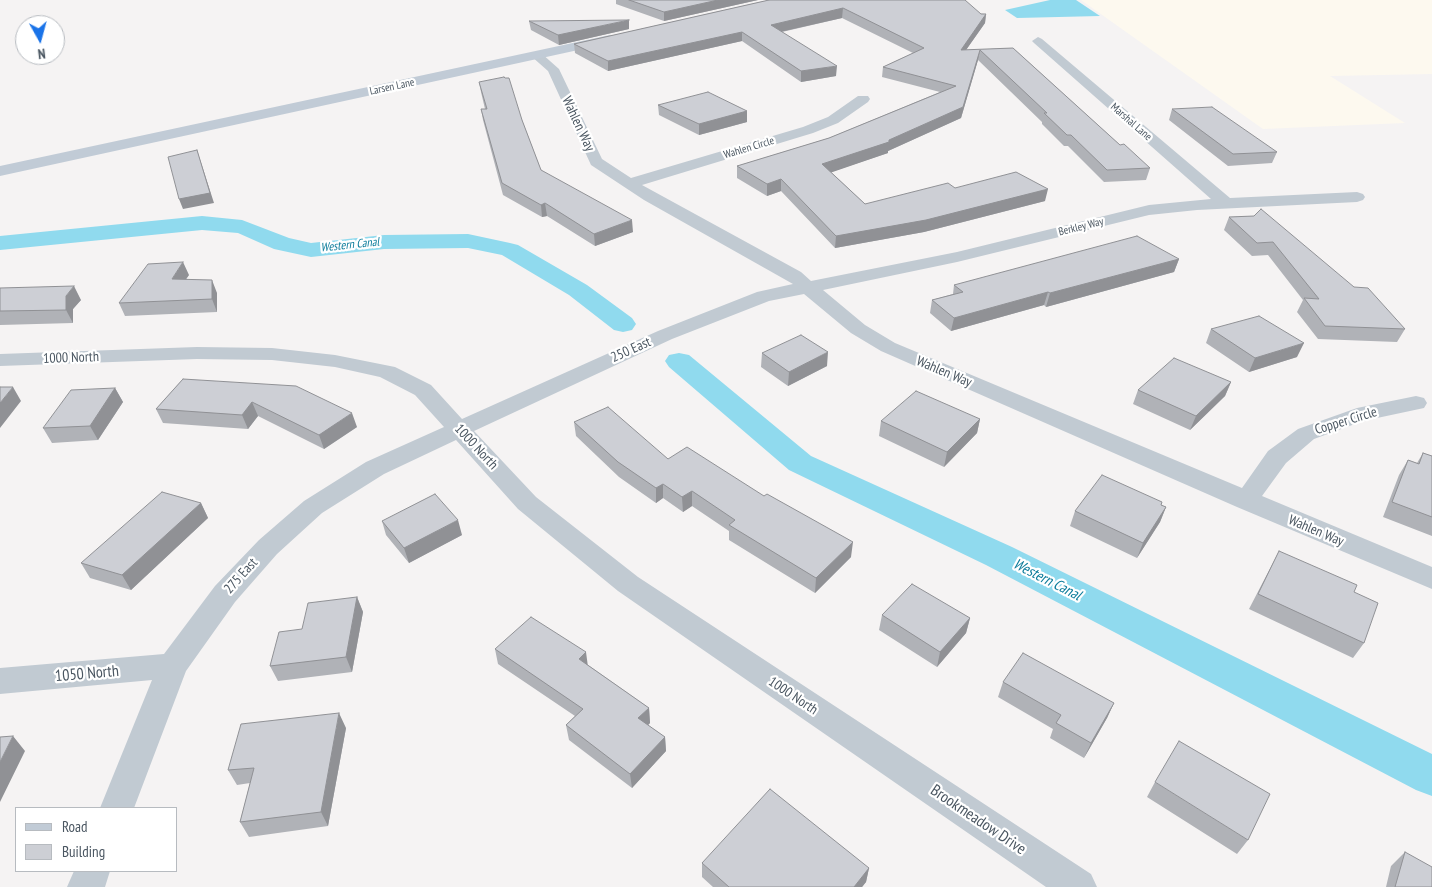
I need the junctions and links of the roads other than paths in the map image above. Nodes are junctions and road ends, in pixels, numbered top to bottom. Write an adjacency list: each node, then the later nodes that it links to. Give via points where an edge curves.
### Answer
1 (622, 37): 3 (main road, Larsen Lane)
2 (1038, 41): 8 (street, Marshal Lane)
3 (537, 56): 5 (main road, Larsen Lane); 6 (street, Wahlen Way, via 554,69 596,162)
4 (864, 99): 6 (street, Wahlen Circle, via 833,120 808,130)
5 (0, 171)
6 (628, 184): 9 (street, Wahlen Way)
7 (1357, 197): 8 (street, Berkley Way)
8 (1226, 203): 9 (street, Berkley Way, via 1149,210 957,257)
9 (810, 288): 12 (street, 250 East, via 764,296 665,334); 13 (street, Wahlen Way, via 858,329 888,347)
10 (0, 360): 12 (street, 1000 North, via 196,353 272,354 335,361 387,372 423,390)
11 (1416, 403): 13 (street, Copper Circle, via 1357,415 1306,434 1277,456)
12 (459, 429): 15 (street, 275 East, via 375,468 313,507 268,547 225,594); 17 (street, 1000 North, via 527,502 628,584)
13 (1246, 501): 14 (street, Wahlen Way)
14 (1432, 580)
15 (174, 666): 16 (street, 1050 North); 18 (street, 275 East)
16 (0, 681)
17 (877, 752): 21 (street, Brookmeadow Drive)
18 (117, 807)
19 (92, 872): 20 (street)
20 (86, 887)
21 (1078, 887)

